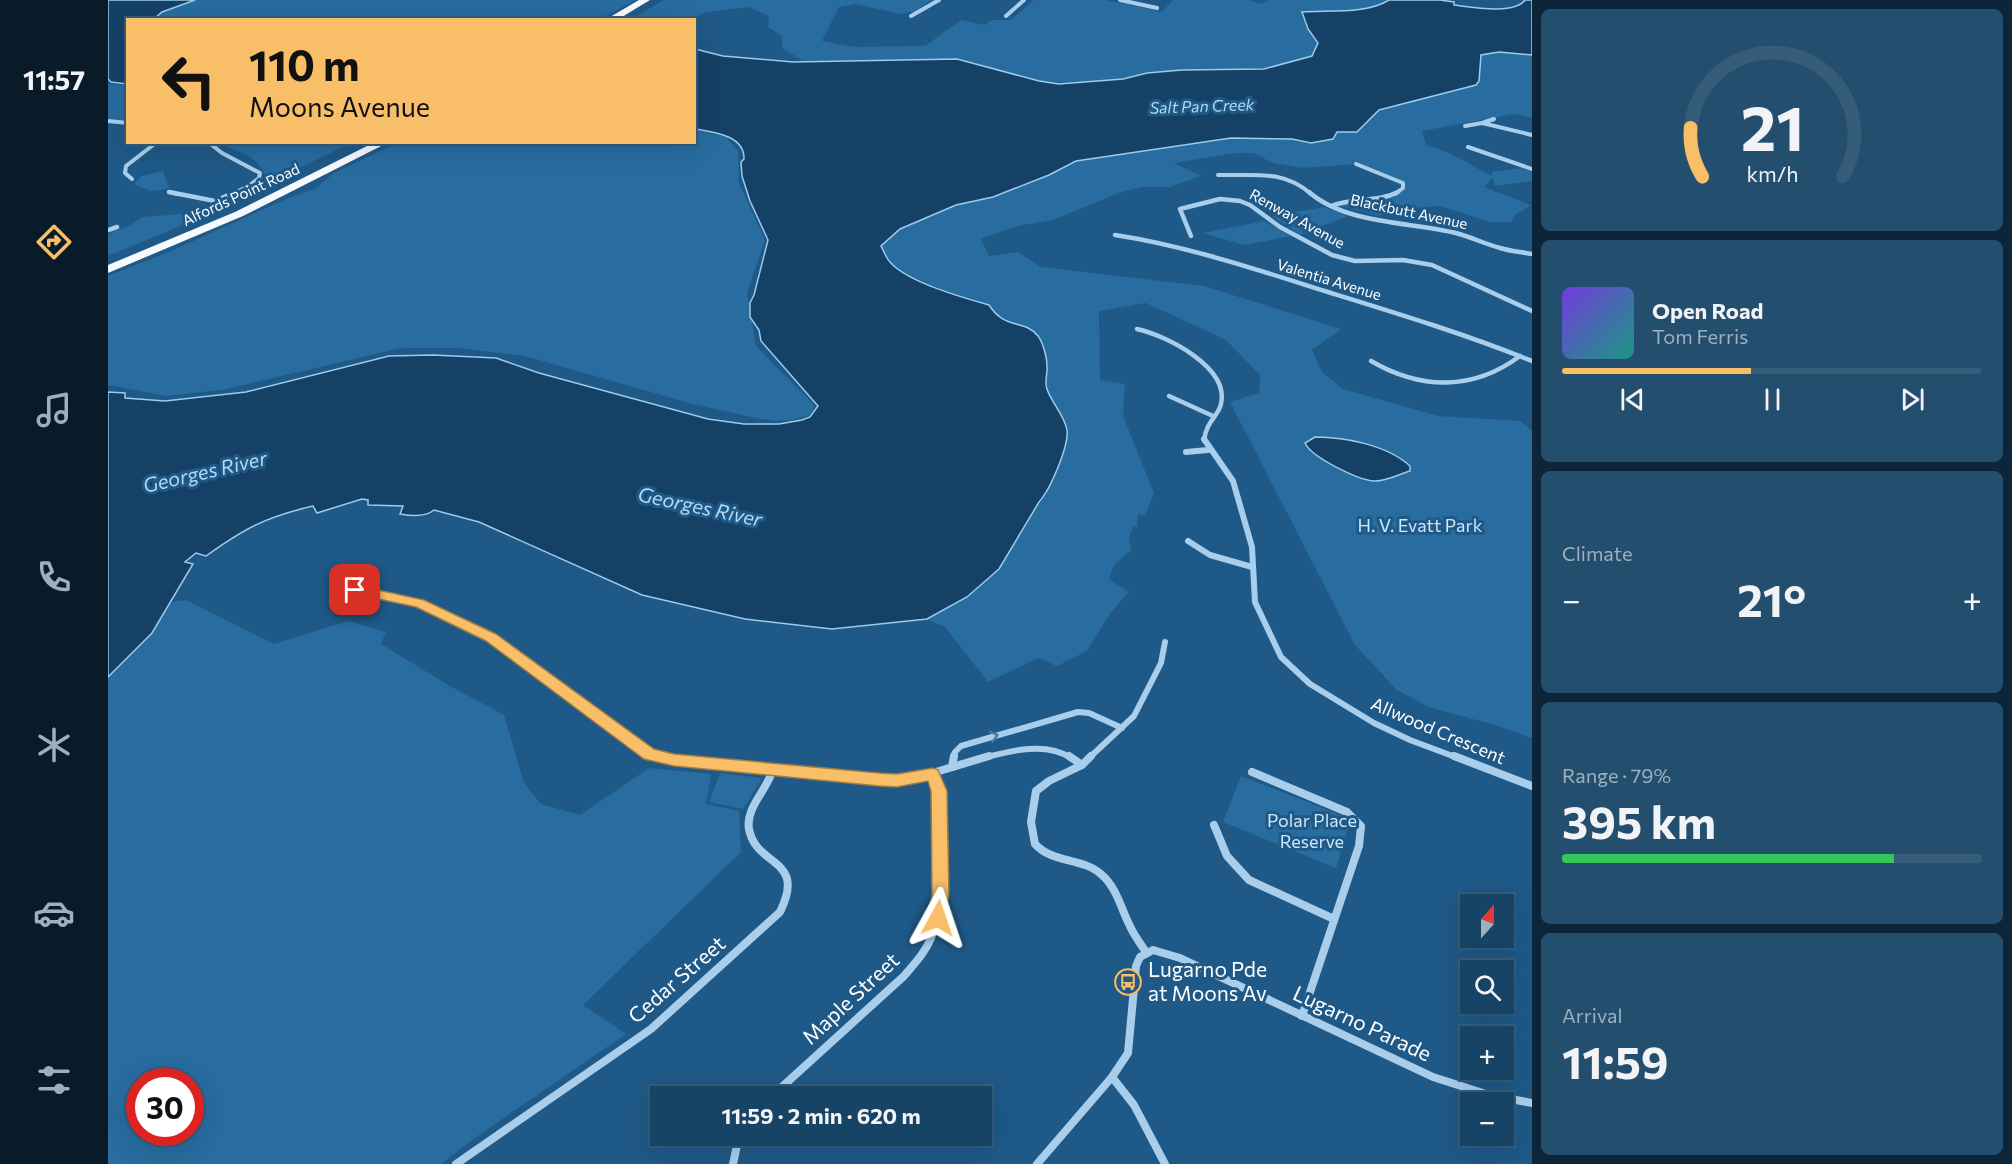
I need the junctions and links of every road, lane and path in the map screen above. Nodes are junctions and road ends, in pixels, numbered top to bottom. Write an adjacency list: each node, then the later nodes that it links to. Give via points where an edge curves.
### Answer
1 (646, 0): 9 (highway)
2 (656, 0): 10 (highway)
3 (939, 0): 7 (street)
4 (1024, 0): 8 (street)
5 (1120, 0): 6 (street)
6 (1157, 8)
7 (911, 16)
8 (1005, 16)
9 (613, 18)
10 (624, 18)
11 (1494, 119): 14 (street)
12 (108, 121): 13 (street)
13 (126, 123)
14 (1482, 123): 15 (street); 16 (street)
15 (1465, 126)
16 (1532, 135)
17 (153, 144): 26 (street, via 126,166 125,173)
18 (211, 144): 27 (street, via 240,164 257,170 259,178 218,200)
19 (367, 144): 23 (highway, Alfords Point Road)
20 (380, 144): 23 (highway, Alfords Point Road)
21 (1468, 147): 24 (street)
22 (1356, 164): 28 (street, via 1397,179 1403,188 1389,196 1345,200)
23 (326, 168): 34 (highway, Alfords Point Road); 35 (highway, Alfords Point Road, via 218,224)
24 (1532, 169)
25 (1218, 175): 28 (street, Blackbutt Avenue, via 1286,177)
26 (132, 179)
27 (169, 192)
28 (1331, 206): 33 (street, Blackbutt Avenue)
29 (117, 227): 30 (street)
30 (108, 230)
31 (1115, 236): 38 (street, Valentia Avenue, via 1148,240 1271,274 1479,339)
32 (1191, 236): 36 (street, Renway Avenue, via 1180,209 1220,199 1240,201 1337,257 1431,265)
33 (1532, 254)
34 (108, 263)
35 (108, 269)
36 (1532, 311)
37 (1137, 329): 42 (street, via 1169,339 1200,359 1216,380 1222,396 1221,406)
38 (1520, 356): 39 (street, via 1493,374 1455,382 1409,379); 40 (street, Valentia Avenue)
39 (1371, 361)
40 (1532, 361)
41 (1169, 396): 42 (street)
42 (1213, 416): 43 (street, via 1205,431)
43 (1208, 450): 44 (street); 46 (street, Allwood Crescent, via 1233,482 1250,539)
44 (1186, 452)
45 (1188, 541): 46 (street, via 1211,556)
46 (1252, 567): 55 (street, Allwood Crescent, via 1255,602 1281,657 1310,684 1383,728)
47 (355, 590): 52 (street, via 419,603 491,638 650,754 674,760)
48 (1166, 642): 49 (street, via 1161,663 1134,716)
49 (1122, 728): 50 (street); 51 (street, one-way to 49, via 955,752 961,746 1078,712)
50 (1082, 765): 51 (street, via 1057,752 1013,750); 58 (street, via 1036,791 1031,821 1035,844 1043,853 1082,862 1102,875)
51 (952, 767): 54 (street)
52 (773, 769): 54 (street, via 897,780); 64 (street, Cedar Street, via 770,783 751,813 749,829 755,843 780,866 787,880 788,894 780,912 651,1029)
53 (1252, 772): 57 (street, via 1363,821)
54 (933, 774): 61 (street, Maple Street, via 939,791 941,894 931,938 904,976)
55 (1532, 786)
56 (1214, 825): 57 (street, via 1227,856 1249,880)
57 (1334, 919): 59 (street)
58 (1146, 952): 59 (street, Lugarno Parade, via 1164,951); 60 (street, via 1135,969 1128,1053)
59 (1302, 1016): 62 (street, Lugarno Parade, via 1433,1077 1469,1090)
60 (1112, 1077): 66 (street); 67 (street, via 1134,1105)
61 (783, 1086)
62 (1532, 1103)
63 (737, 1146): 65 (street)
64 (456, 1164)
65 (733, 1164)
66 (1037, 1164)
67 (1164, 1164)

